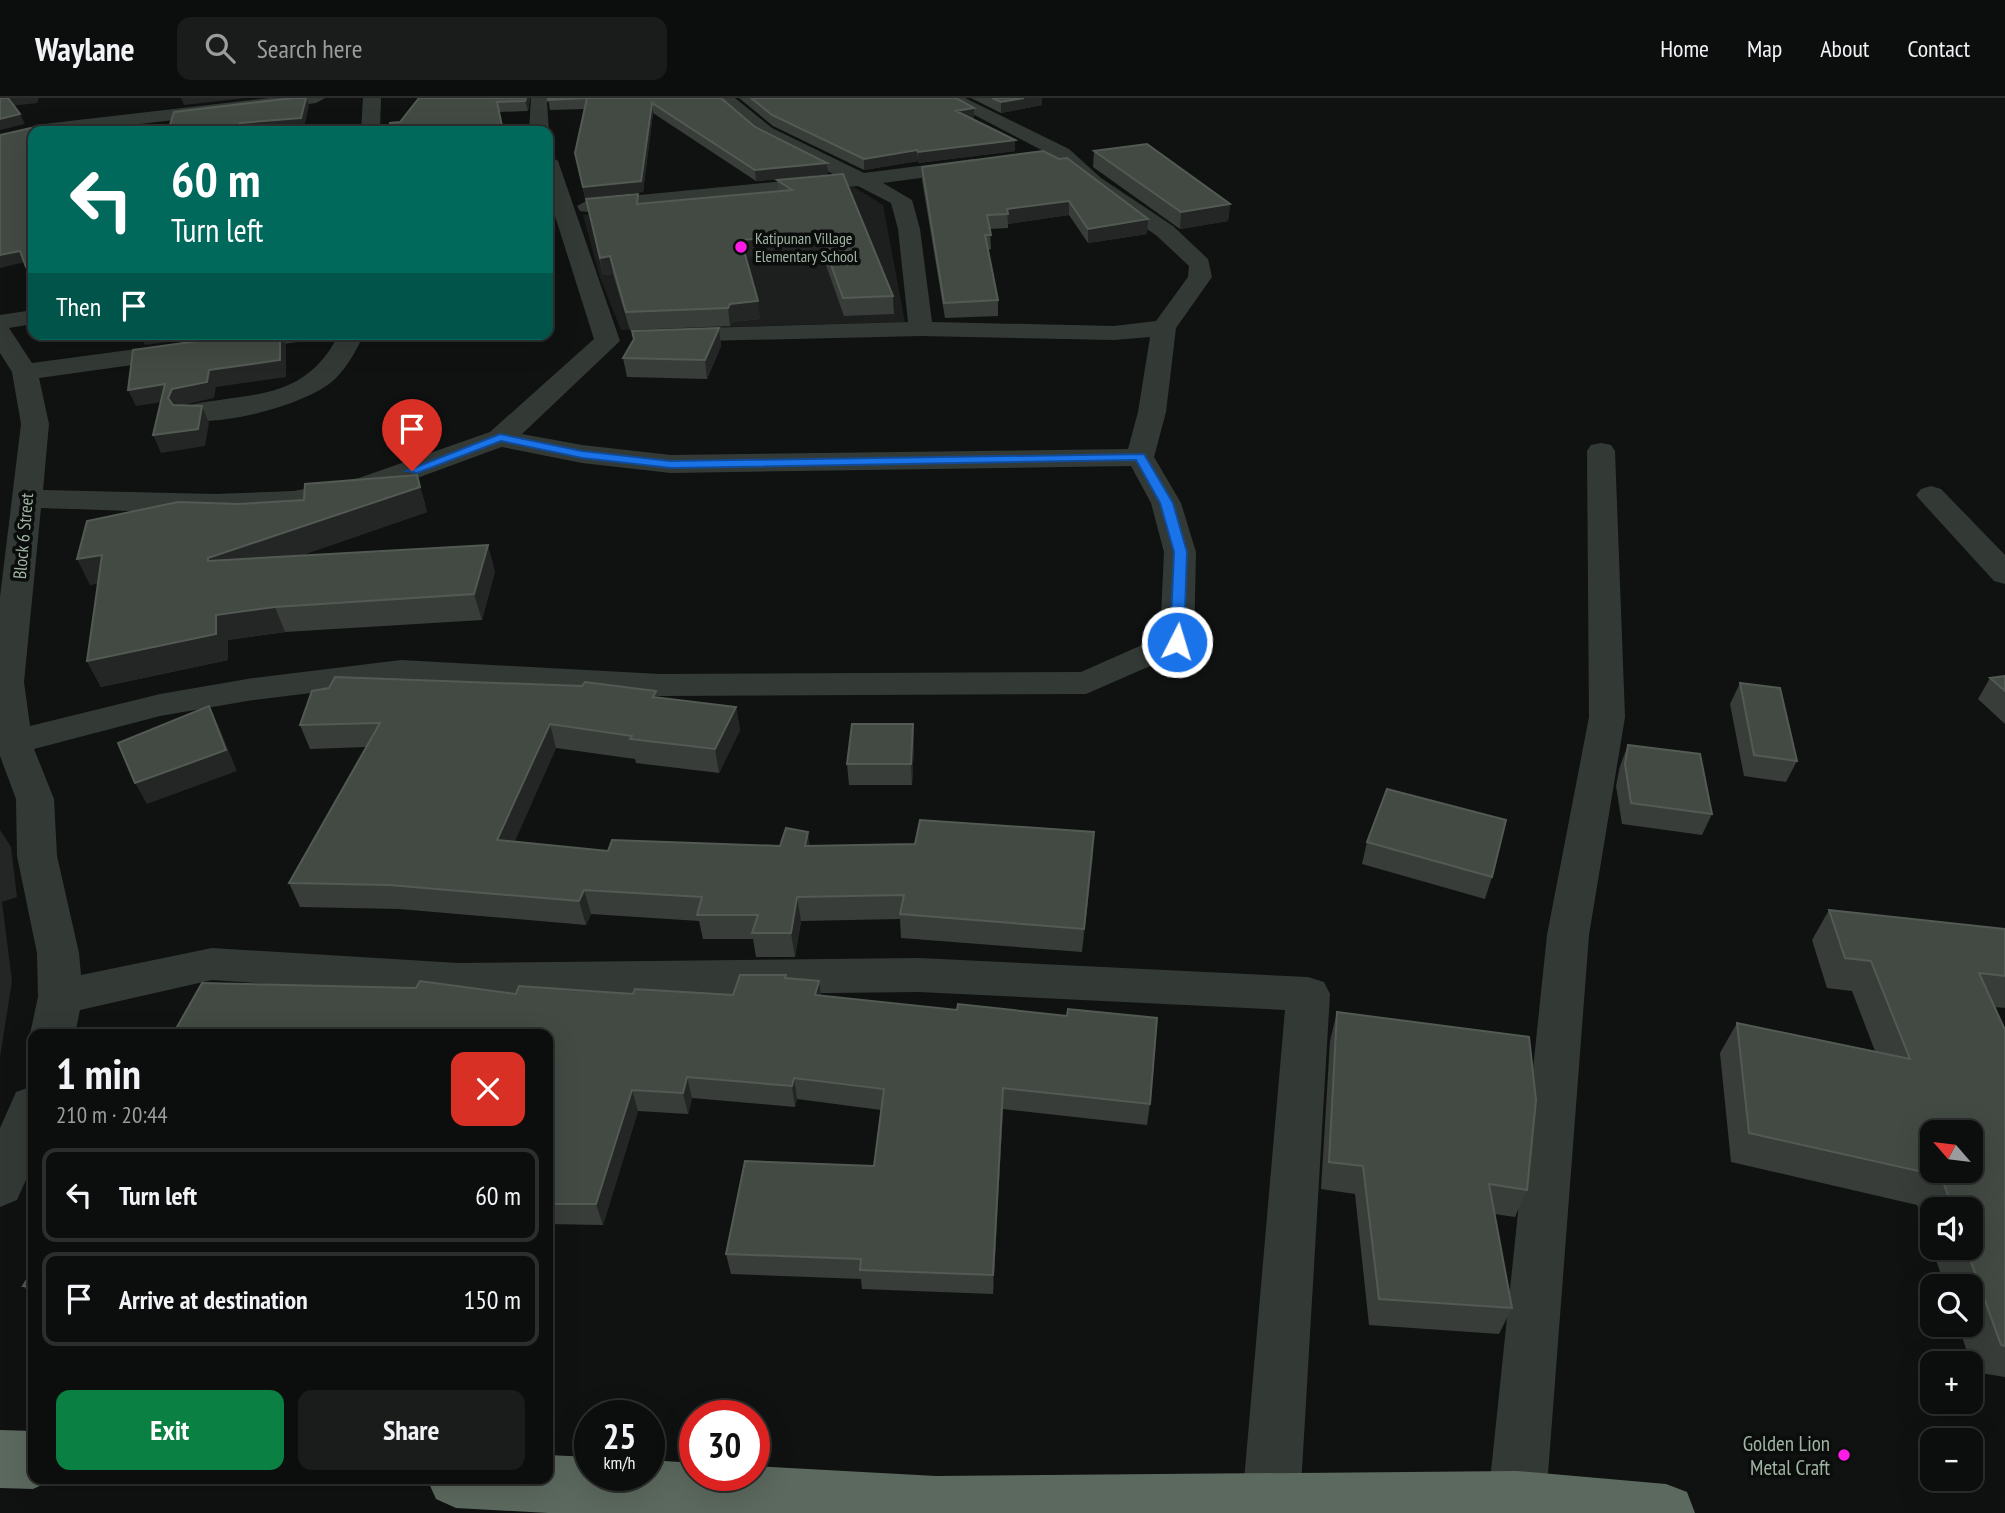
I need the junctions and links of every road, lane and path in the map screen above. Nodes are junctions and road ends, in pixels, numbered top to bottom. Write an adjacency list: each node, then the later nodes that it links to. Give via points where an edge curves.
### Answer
1 (316, 98): 7 (street)
2 (372, 98): 12 (street)
3 (542, 98): 13 (street, via 538,102)
4 (724, 98): 20 (street, via 765,132)
5 (951, 98): 16 (street)
6 (248, 101): 7 (street); 9 (street)
7 (280, 102): 10 (street)
8 (153, 107): 9 (street); 11 (street)
9 (168, 122)
10 (275, 122)
11 (57, 124)
12 (372, 126)
13 (540, 126)
14 (28, 132): 15 (street)
15 (12, 135)
16 (1062, 153): 17 (street); 25 (street, via 1094,182 1165,231 1200,264 1200,277)
17 (1022, 158)
18 (995, 162): 20 (street)
19 (553, 179): 21 (street)
20 (860, 180): 21 (street); 24 (street, via 901,200)
21 (561, 209): 29 (street, via 600,311)
22 (28, 318): 23 (street)
23 (0, 322)
24 (921, 328): 25 (street, via 1114,333); 29 (street)
25 (1164, 328): 34 (street, via 1152,412)
26 (0, 333): 30 (street, Block 6 Street)
27 (254, 340): 30 (street)
28 (350, 340): 31 (street, via 320,381 294,395 264,405)
29 (629, 340): 32 (street)
30 (15, 368): 36 (street, Block 6 Street, via 35,424)
31 (191, 413)
32 (500, 438): 34 (street, via 671,464); 36 (street, via 366,485 294,500)
33 (1601, 451): 45 (street, via 1606,717 1568,935)
34 (1140, 457): 38 (street, via 1166,503 1180,552 1177,642 1086,683 660,685 401,671 160,705)
35 (1931, 495): 37 (street)
36 (26, 499): 38 (street, Block 6 Street, via 7,682)
37 (2005, 574)
38 (13, 742): 39 (street, Block 6 Street, via 35,799 37,856 58,953)
39 (57, 1016): 46 (street, via 212,964 458,980 919,975 1308,994)
40 (28, 1118): 41 (street)
41 (0, 1185)
42 (0, 1458): 43 (highway)
43 (28, 1460)
44 (548, 1484): 46 (highway, via 936,1505)
45 (1517, 1500): 46 (highway); 47 (highway)
46 (1271, 1504)
47 (1667, 1513)

